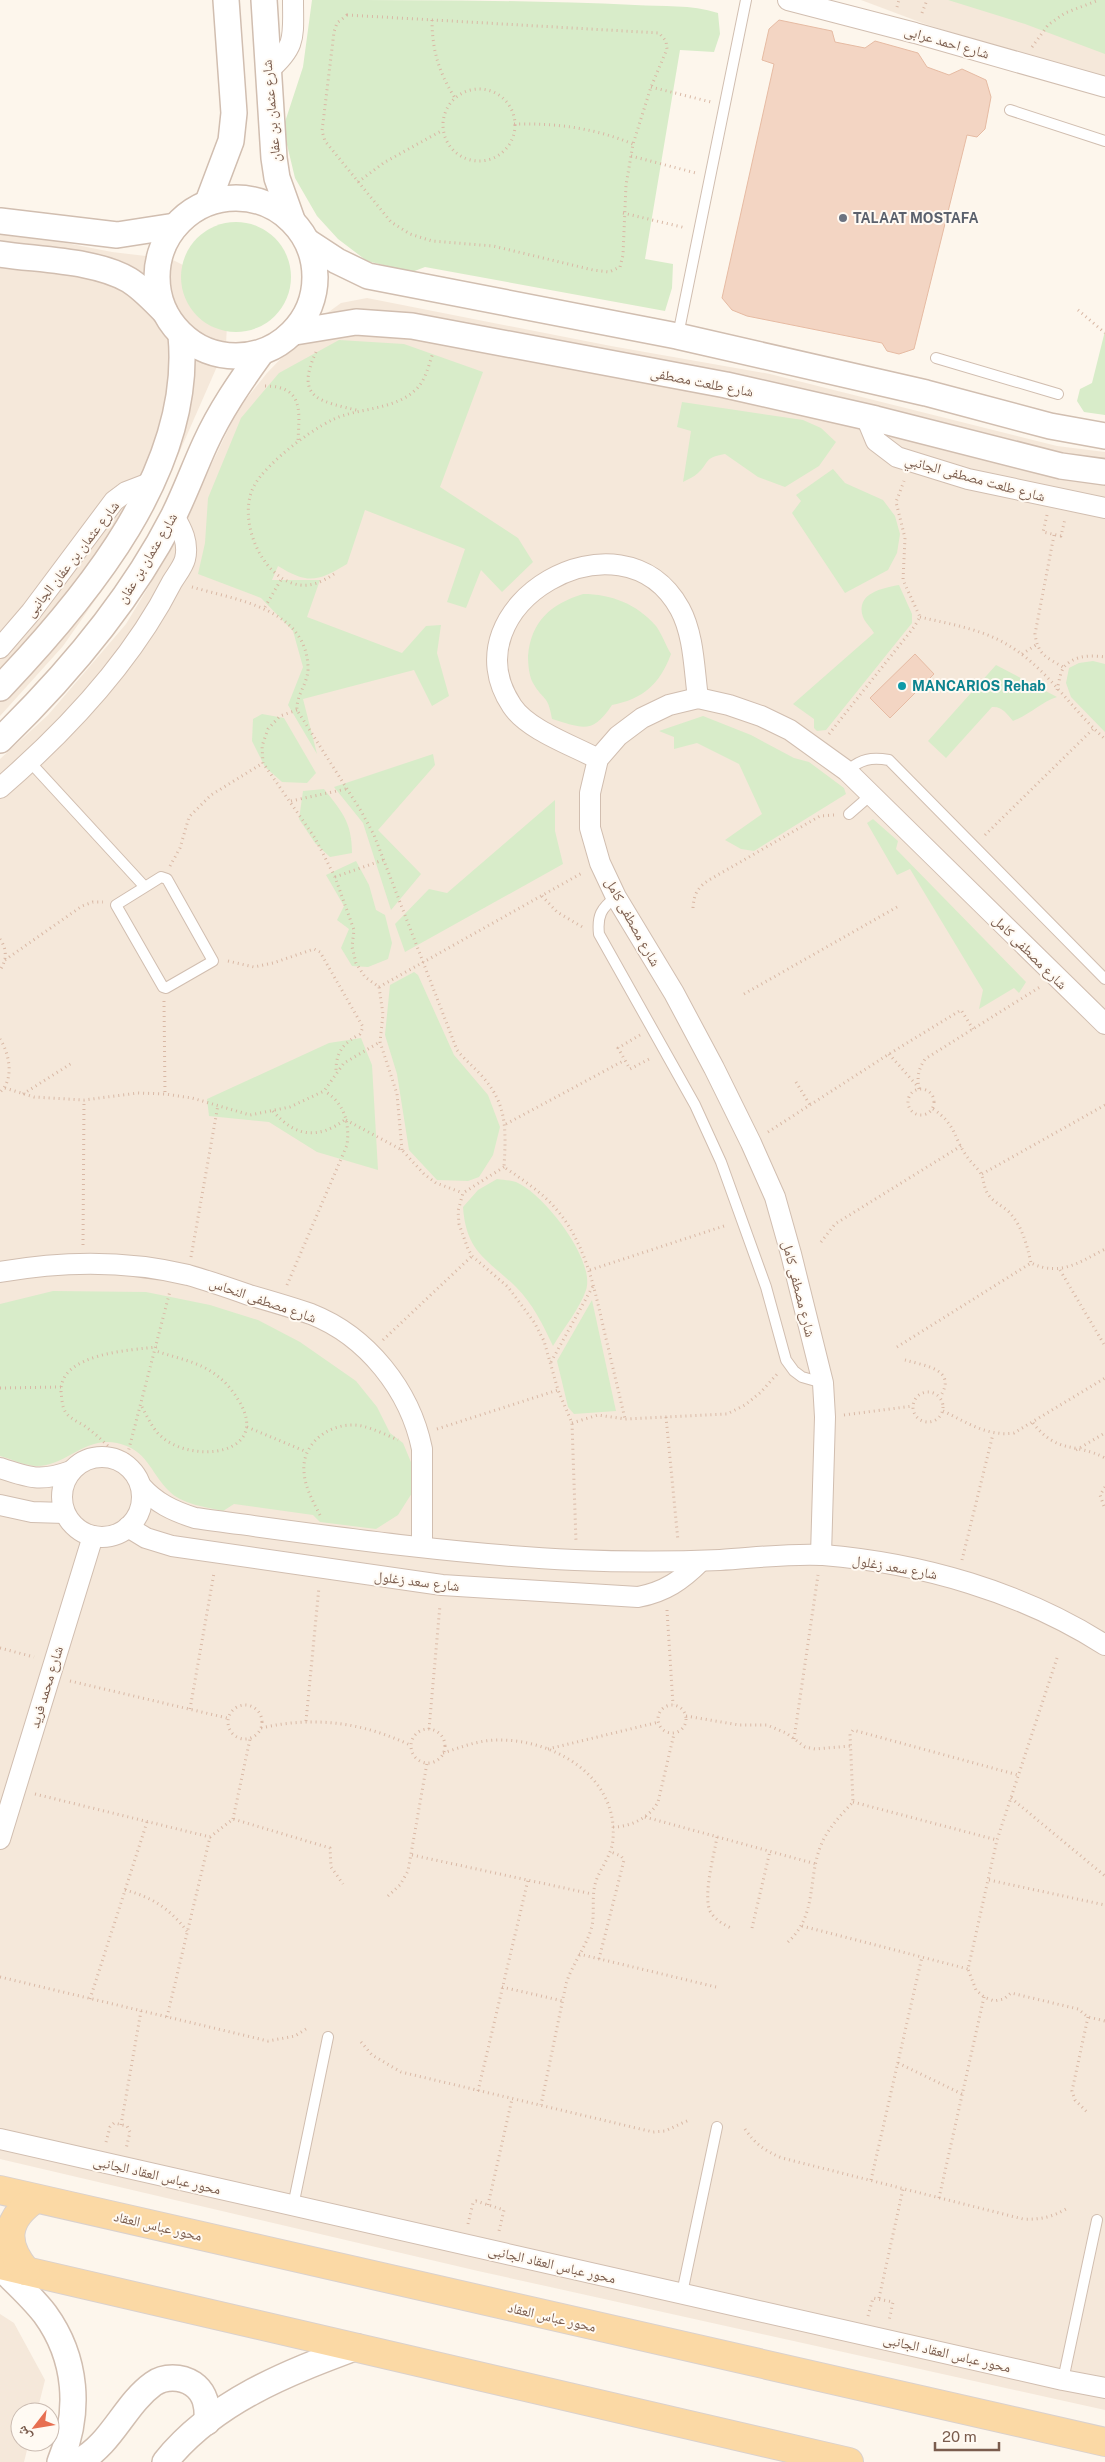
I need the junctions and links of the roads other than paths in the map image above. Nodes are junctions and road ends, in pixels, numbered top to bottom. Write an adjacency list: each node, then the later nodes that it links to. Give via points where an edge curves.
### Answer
1 (226, 0): 10 (street, via 234,113 231,141)
2 (264, 0): 6 (street, شارع عثمان بن عفان)
3 (293, 0): 6 (street, via 292,43)
4 (746, 0): 19 (lane)
5 (788, 0): 7 (street, شارع احمد عرابى)
6 (268, 71): 12 (street, شارع عثمان بن عفان, via 277,178)
7 (1105, 87)
8 (1010, 110): 9 (lane)
9 (1105, 141)
10 (208, 202): 12 (street, via 230,197 252,199 274,206); 13 (street)
11 (0, 220): 13 (street, via 117,235)
12 (292, 220): 14 (street)
13 (175, 226): 16 (street, via 160,252 156,282)
14 (308, 242): 17 (street, via 315,265 315,290 308,312); 19 (street, via 368,276)
15 (0, 254): 16 (street, via 111,272 129,280)
16 (164, 311): 18 (street)
17 (294, 332): 20 (street, via 279,345); 23 (street, شارع طلعت مصطفى, via 328,325 384,323 726,385)
18 (181, 335): 20 (street, via 218,355 240,357); 26 (street, via 181,390 167,446)
19 (677, 336): 24 (street, via 926,393 1050,426)
20 (261, 353): 28 (street, شارع عثمان بن عفان, via 205,443)
21 (936, 358): 22 (lane)
22 (1058, 394)
23 (866, 417): 25 (street, شارع طلعت مصطفى, via 1060,466); 27 (street, شارع طلعت مصطفى الجانبي, via 876,442 897,458 968,479)
24 (1105, 436)
25 (1105, 472)
26 (152, 482): 29 (street, شارع عثمان بن عفان الجانبى, via 126,492 114,501); 30 (street, via 123,534 82,594)
27 (1105, 508)
28 (174, 516): 32 (street, شارع عثمان بن عفان, via 134,584 100,632); 34 (street, via 186,544 185,559 158,608 108,678)
29 (0, 648)
30 (0, 688)
31 (698, 698): 33 (street, شارع مصطفى كامل, via 669,705 642,718 618,736); 33 (street, via 688,629 680,609 651,577 632,566 607,564 582,566 551,578 519,605 505,625 496,649 502,689 526,721); 35 (street, شارع مصطفى كامل, via 729,705 790,730)
32 (0, 740)
33 (598, 758): 40 (street, شارع مصطفى كامل, via 590,793 590,828 600,862)
34 (30, 762): 36 (street); 39 (lane)
35 (847, 771): 37 (street, شارع مصطفى كامل); 41 (lane, via 859,761 874,757 889,760)
36 (0, 788)
37 (872, 794): 38 (lane); 42 (street, شارع مصطفى كامل)
38 (849, 814)
39 (144, 886): 39 (lane, via 116,905 164,988 212,961 167,879 164,877)
40 (616, 897): 44 (street, شارع مصطفى كامل, via 674,994 751,1143 775,1197); 44 (lane, via 603,906 597,920 599,934 696,1105 718,1154 766,1287 786,1360 802,1377)
41 (1105, 979)
42 (1105, 1024)
43 (0, 1272): 52 (street, شارع مصطفى النحاس, via 38,1266 129,1265 181,1274 279,1304 312,1315 342,1331 369,1352 391,1377 408,1405 421,1442)
44 (823, 1384): 53 (street, شارع مصطفى كامل)
45 (0, 1468): 46 (street, via 29,1478 44,1479)
46 (71, 1471): 47 (street, via 80,1463 103,1456 125,1464 135,1474); 49 (street, via 64,1484)
47 (140, 1486): 50 (street, via 142,1501 138,1515); 52 (street, شارع سعد زغلول, via 166,1507 195,1518)
48 (0, 1505): 49 (street, via 32,1512)
49 (65, 1513): 51 (street, via 81,1531)
50 (128, 1527): 51 (street, via 118,1534); 54 (street, شارع سعد زغلول, via 146,1538 172,1546 442,1586 638,1597 666,1589)
51 (93, 1536): 56 (street, شارع محمد فريد)
52 (422, 1547): 54 (street, شارع سعد زغلول, via 576,1560)
53 (821, 1555): 54 (street, شارع سعد زغلول); 55 (street, شارع سعد زغلول, via 925,1570 957,1580 1021,1601 1082,1630)
54 (701, 1561)
55 (1105, 1645)
56 (0, 1839)
57 (328, 2038): 62 (lane)
58 (717, 2127): 66 (lane)
59 (0, 2139): 62 (street, محور عباس العقاد الجانبى)
60 (0, 2190): 61 (main road, محور عباس العقاد)
61 (36, 2199): 65 (main road, via 22,2209 12,2224 10,2241 15,2258); 71 (main road, محور عباس العقاد)
62 (293, 2206): 66 (street, محور عباس العقاد الجانبى)
63 (1097, 2220): 68 (lane)
64 (0, 2266): 65 (main road); 72 (street, via 44,2312 69,2364 73,2418)
65 (26, 2271): 67 (main road)
66 (682, 2293): 68 (street, محور عباس العقاد الجانبى)
67 (357, 2347): 70 (street, via 281,2376); 75 (main road)
68 (1063, 2380): 69 (street, محور عباس العقاد الجانبى)
69 (1105, 2388)
70 (207, 2422): 73 (street, via 208,2411 201,2392 183,2379 164,2379 147,2389 97,2450); 74 (street)
71 (1105, 2442)
72 (60, 2462)
73 (78, 2462)
74 (165, 2462)
75 (849, 2462)

